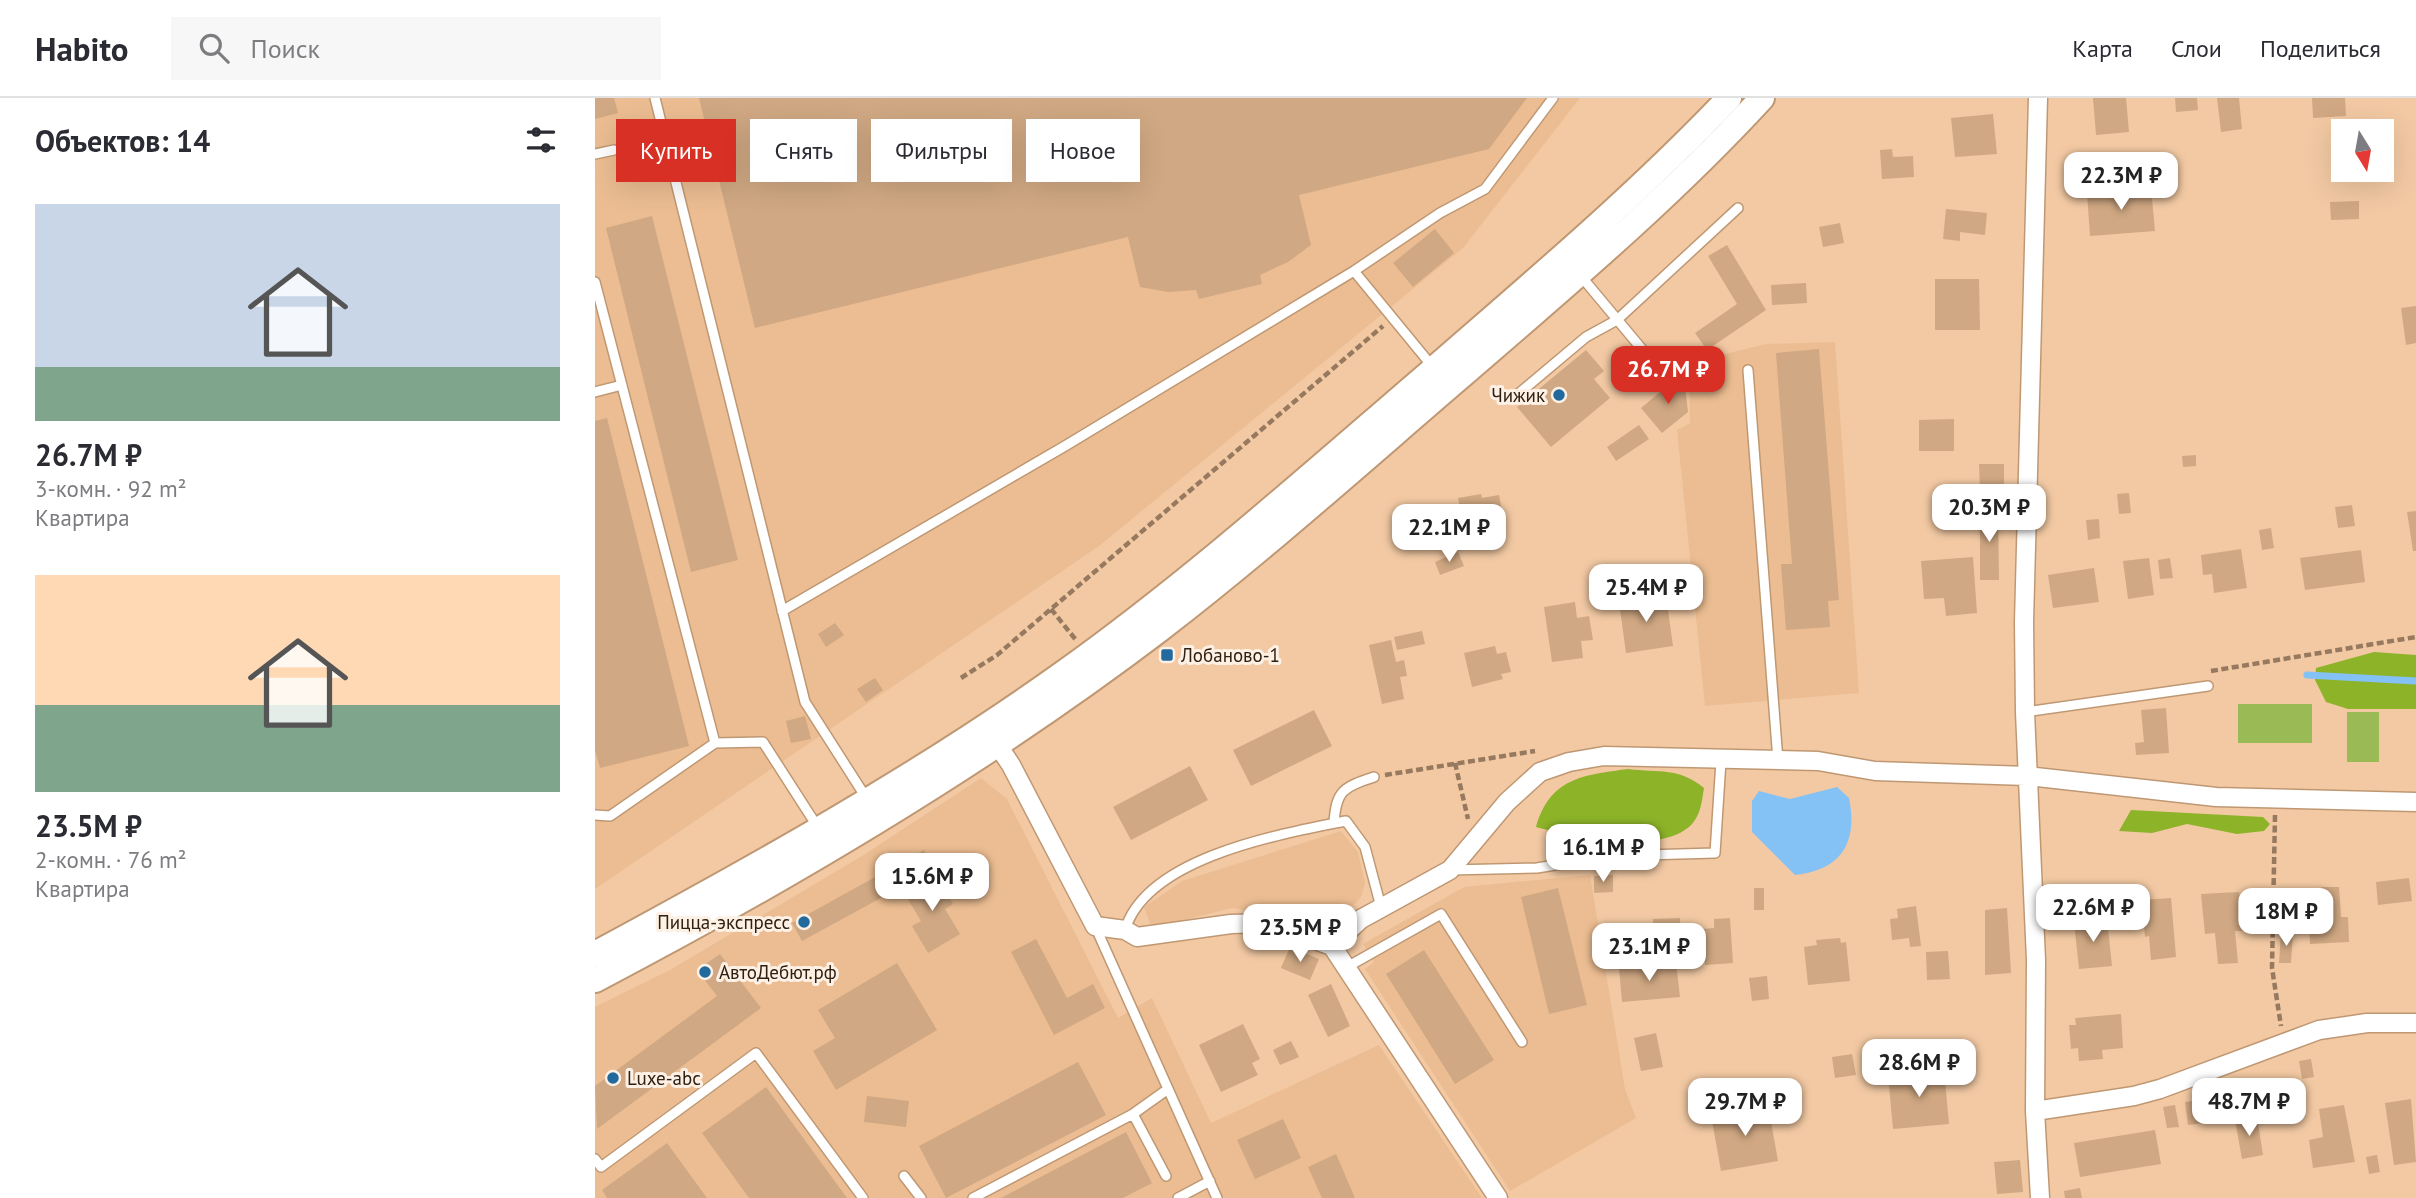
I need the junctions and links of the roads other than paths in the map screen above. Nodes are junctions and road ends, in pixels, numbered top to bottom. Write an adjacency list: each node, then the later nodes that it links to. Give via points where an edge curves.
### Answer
1 (655, 98): 19 (lane)
2 (1553, 98): 9 (lane, via 1485,189 1440,213)
3 (1729, 98): 15 (main road)
4 (2038, 98): 21 (street)
5 (1762, 99): 10 (main road, via 1711,154)
6 (614, 150): 7 (lane)
7 (595, 154)
8 (1738, 208): 12 (lane)
9 (1354, 271): 15 (lane); 19 (lane)
10 (1579, 274): 12 (lane); 15 (main road)
11 (595, 282): 16 (lane)
12 (1617, 320): 14 (lane); 18 (lane, via 1586,337)
13 (1748, 370): 25 (lane)
14 (1661, 372)
15 (1442, 377): 22 (main road, via 1260,550 1149,637)
16 (622, 386): 17 (lane); 23 (lane)
17 (595, 392)
18 (1517, 395)
19 (782, 611): 29 (lane, via 805,702)
20 (2208, 686): 21 (lane)
21 (2025, 712): 27 (street)
22 (991, 735): 29 (main road); 35 (street)
23 (715, 743): 30 (lane, via 610,816); 32 (lane, via 763,742)
24 (1720, 761): 25 (street); 33 (street, via 1604,756 1540,772 1507,802); 33 (lane, via 1715,853 1609,856 1537,867)
25 (1778, 761): 27 (street, via 1818,761 1875,771)
26 (1374, 776): 31 (lane, via 1347,786 1335,802)
27 (2027, 776): 28 (street, via 2215,797); 44 (street, via 2036,960)
28 (2416, 802)
29 (873, 809): 32 (main road); 40 (main road)
30 (595, 815)
31 (1334, 823): 34 (lane, via 1346,821 1365,846); 36 (lane, via 1260,838 1199,861 1155,888 1130,914)
32 (818, 828): 38 (main road)
33 (1450, 870): 34 (street)
34 (1381, 907): 37 (street)
35 (1095, 926): 36 (street); 43 (lane)
36 (1125, 930): 37 (street, via 1137,937 1268,923)
37 (1332, 946): 39 (street)
38 (595, 954)
39 (1347, 967): 42 (lane, via 1441,914); 55 (street)
40 (595, 980)
41 (2416, 1023): 44 (street, via 2343,1026 2285,1040 2160,1089)
42 (1522, 1042)
43 (1168, 1089): 45 (lane); 49 (lane)
44 (2035, 1111): 56 (street)
45 (1133, 1114): 48 (lane); 52 (lane)
46 (597, 1165): 50 (lane, via 756,1053)
47 (904, 1176): 51 (lane)
48 (1166, 1176)
49 (1210, 1181): 53 (lane); 54 (lane)
50 (863, 1198)
51 (921, 1198)
52 (973, 1198)
53 (1178, 1198)
54 (1217, 1198)
55 (1498, 1198)
56 (2040, 1198)

